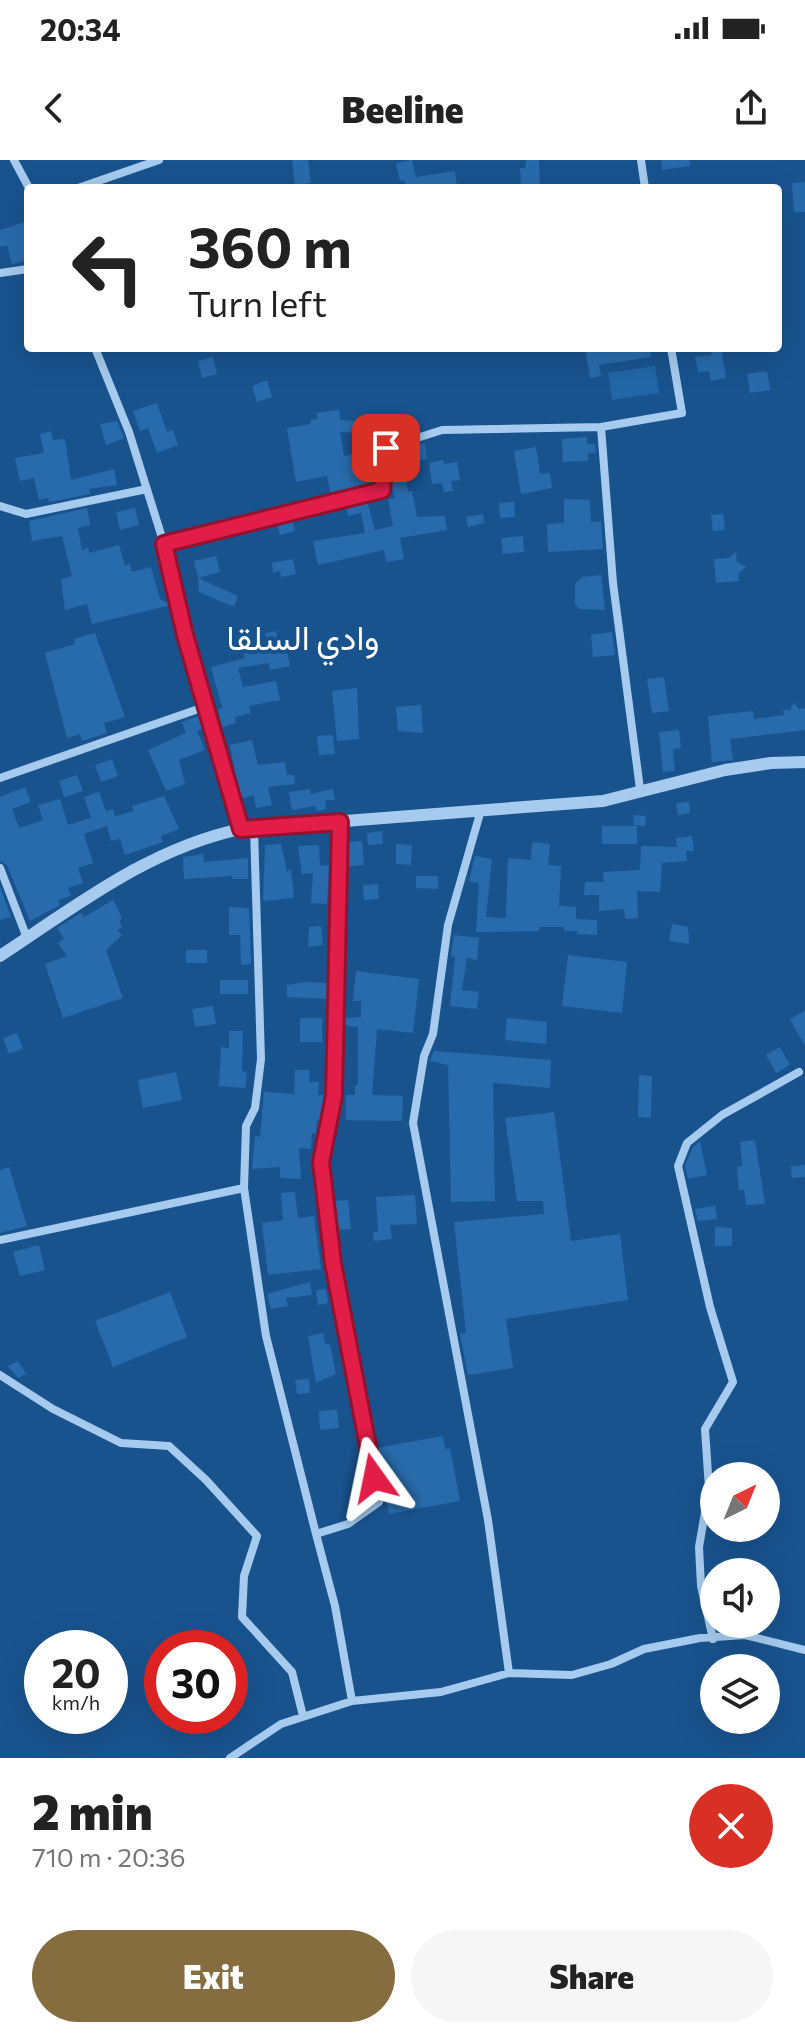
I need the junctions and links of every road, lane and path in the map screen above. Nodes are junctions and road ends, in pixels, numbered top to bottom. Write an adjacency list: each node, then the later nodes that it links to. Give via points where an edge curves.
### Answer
1 (14, 160): 4 (street)
2 (159, 160): 5 (street)
3 (641, 160): 6 (street)
4 (27, 184)
5 (90, 184)
6 (644, 184)
7 (24, 270): 8 (street)
8 (0, 273)
9 (97, 352): 12 (street)
10 (672, 352): 11 (street, via 682,413)
11 (601, 427): 14 (street, via 442,430 386,448 382,490); 18 (street, via 612,571)
12 (147, 489): 13 (street, via 26,514); 14 (street)
13 (0, 506)
14 (164, 544): 15 (street)
15 (207, 706): 17 (street); 21 (street)
16 (805, 762): 18 (street, via 771,763)
17 (0, 778)
18 (640, 789): 19 (street, via 603,801)
19 (481, 810): 20 (street); 32 (street, via 448,925 433,1034 413,1123 488,1520)
20 (340, 822): 21 (street); 29 (street, via 334,1096 321,1162 333,1263 379,1502 348,1524)
21 (247, 829): 23 (street, via 171,849); 26 (street, via 261,1059 255,1108 246,1126)
22 (0, 868): 23 (street)
23 (27, 938): 24 (street)
24 (0, 956)
25 (799, 1072): 30 (street, via 710,1125 687,1143 678,1166 733,1382 705,1429 709,1489 699,1547)
26 (244, 1188): 27 (street); 29 (street, via 266,1336)
27 (0, 1240)
28 (0, 1375): 34 (street, via 121,1443 169,1446 257,1536 244,1576 242,1617 292,1672)
29 (316, 1534): 33 (street)
30 (713, 1639): 31 (street, via 745,1635); 32 (street, via 644,1649 572,1675)
31 (805, 1650)
32 (509, 1673): 33 (street, via 441,1692)
33 (352, 1701): 34 (street)
34 (303, 1716): 35 (street, via 281,1724)
35 (230, 1758)

